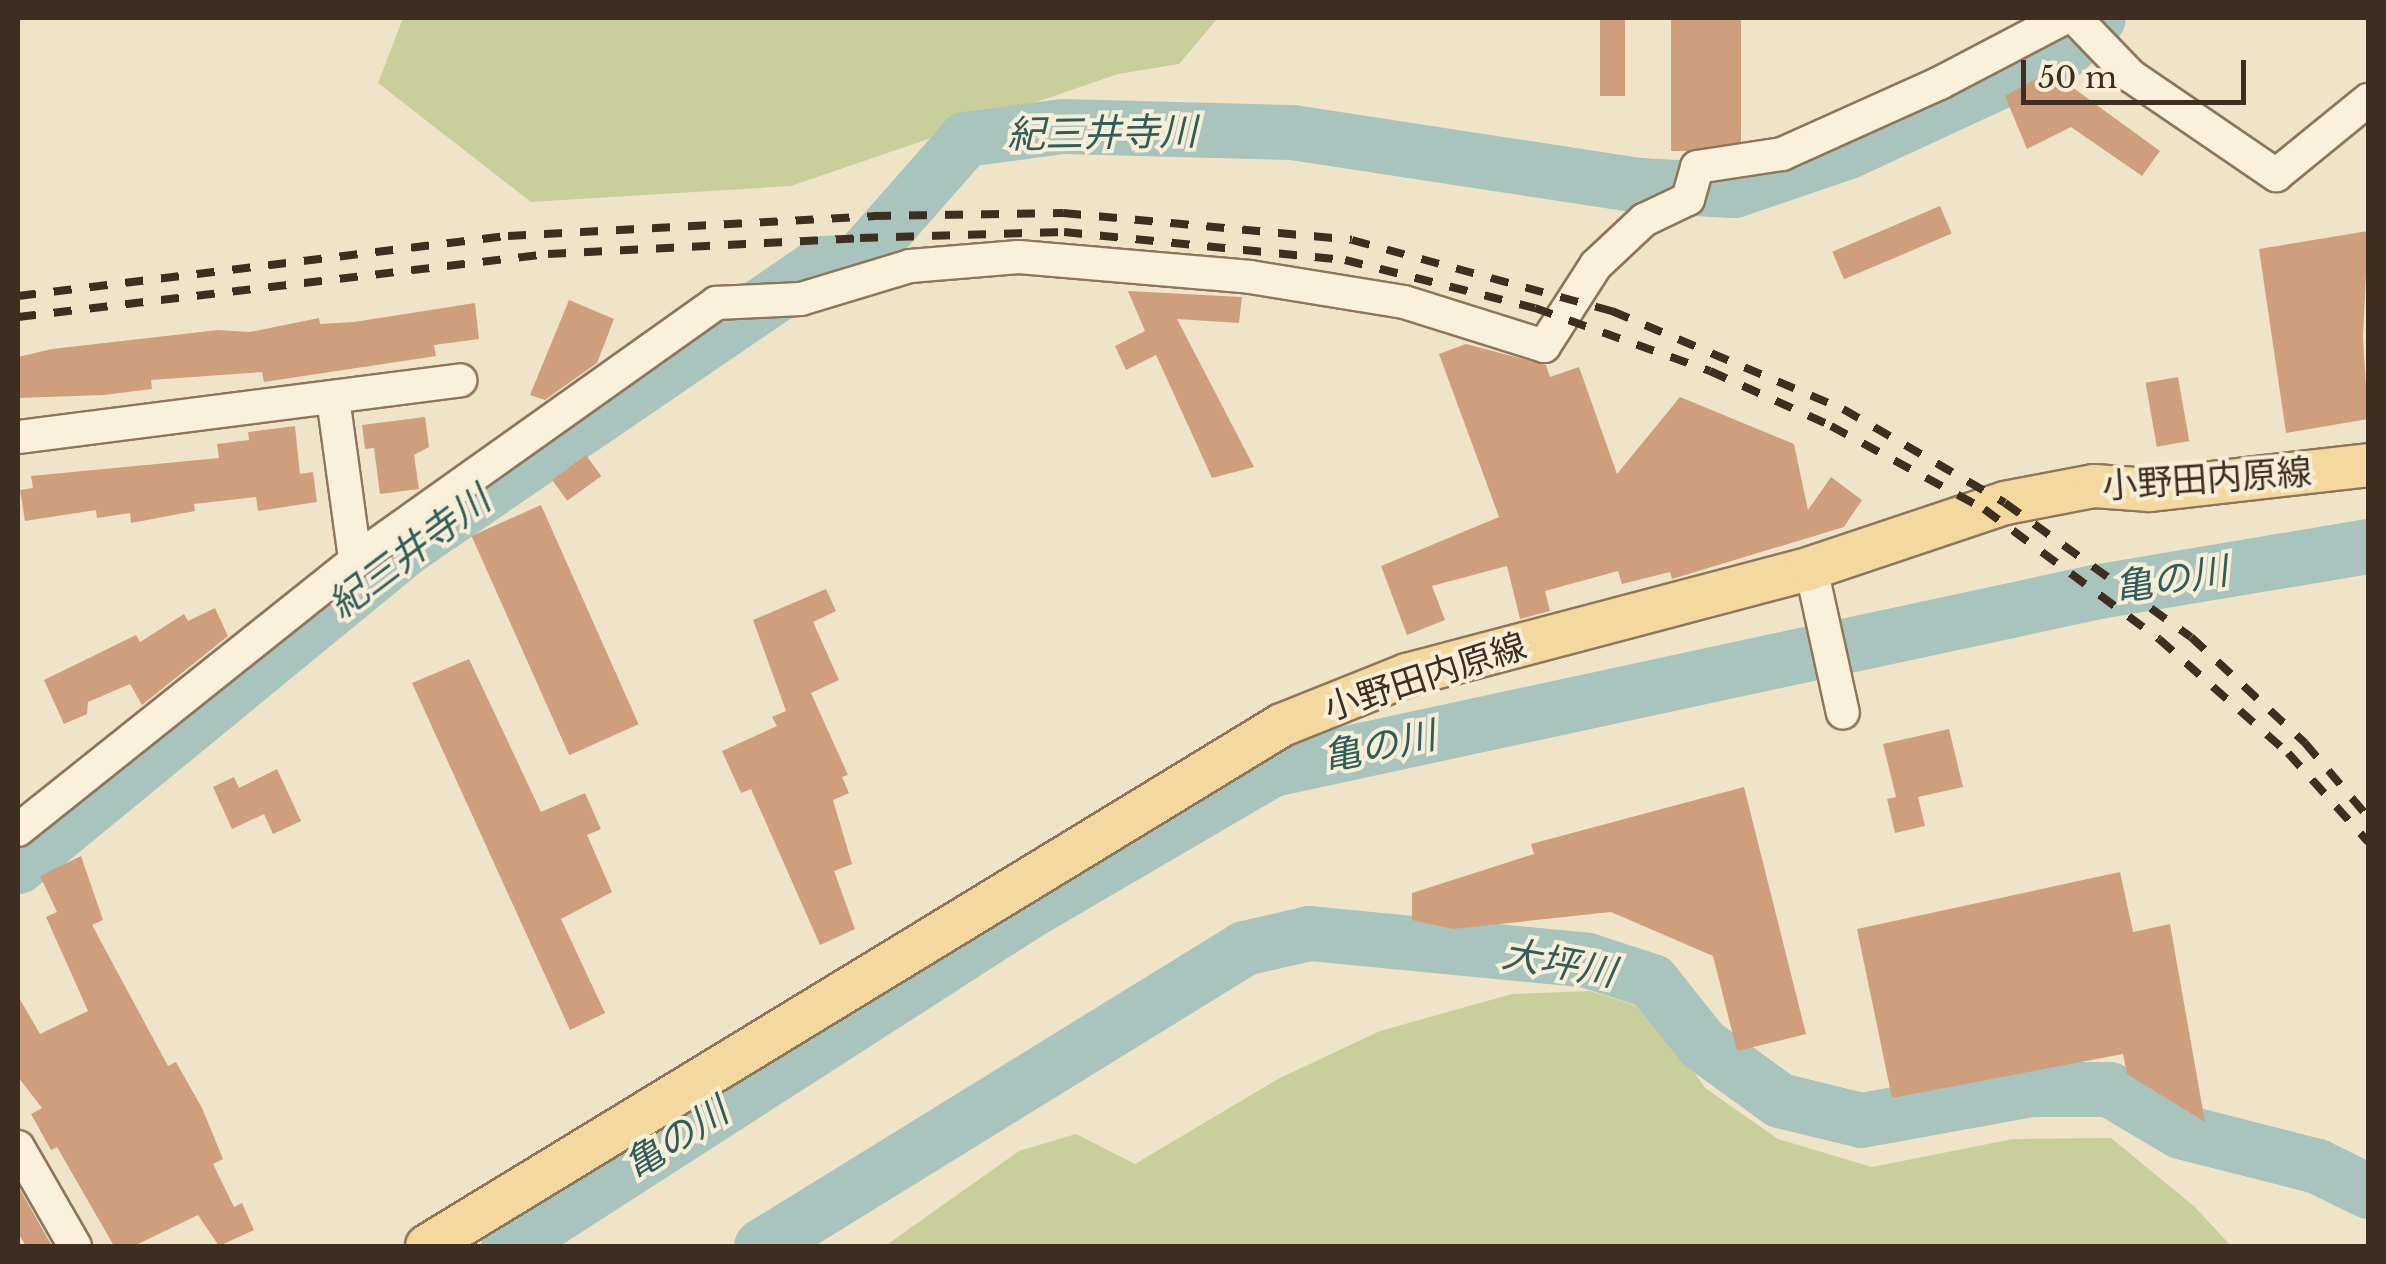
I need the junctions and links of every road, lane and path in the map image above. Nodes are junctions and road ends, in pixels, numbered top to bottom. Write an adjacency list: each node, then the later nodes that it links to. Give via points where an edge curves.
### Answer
1 (2064, 18): 8 (street, via 1940,84 1782,154 1697,166 1691,189 1644,220 1596,265 1544,346 1404,302 1250,277 1019,257 910,266 778,301 716,303)
2 (2075, 18): 3 (street, via 2131,76 2276,175)
3 (2368, 100)
4 (460, 380): 5 (street)
5 (333, 398): 6 (street); 8 (street)
6 (18, 438)
7 (2368, 465): 9 (main road, 小野田内原線, via 2150,490 2094,486 1984,509)
8 (356, 559): 11 (street)
9 (1814, 578): 10 (street); 14 (main road, 小野田内原線, via 1406,675 1282,725)
10 (1844, 713)
11 (18, 830)
12 (18, 1147): 13 (street)
13 (75, 1246)
14 (427, 1246)

